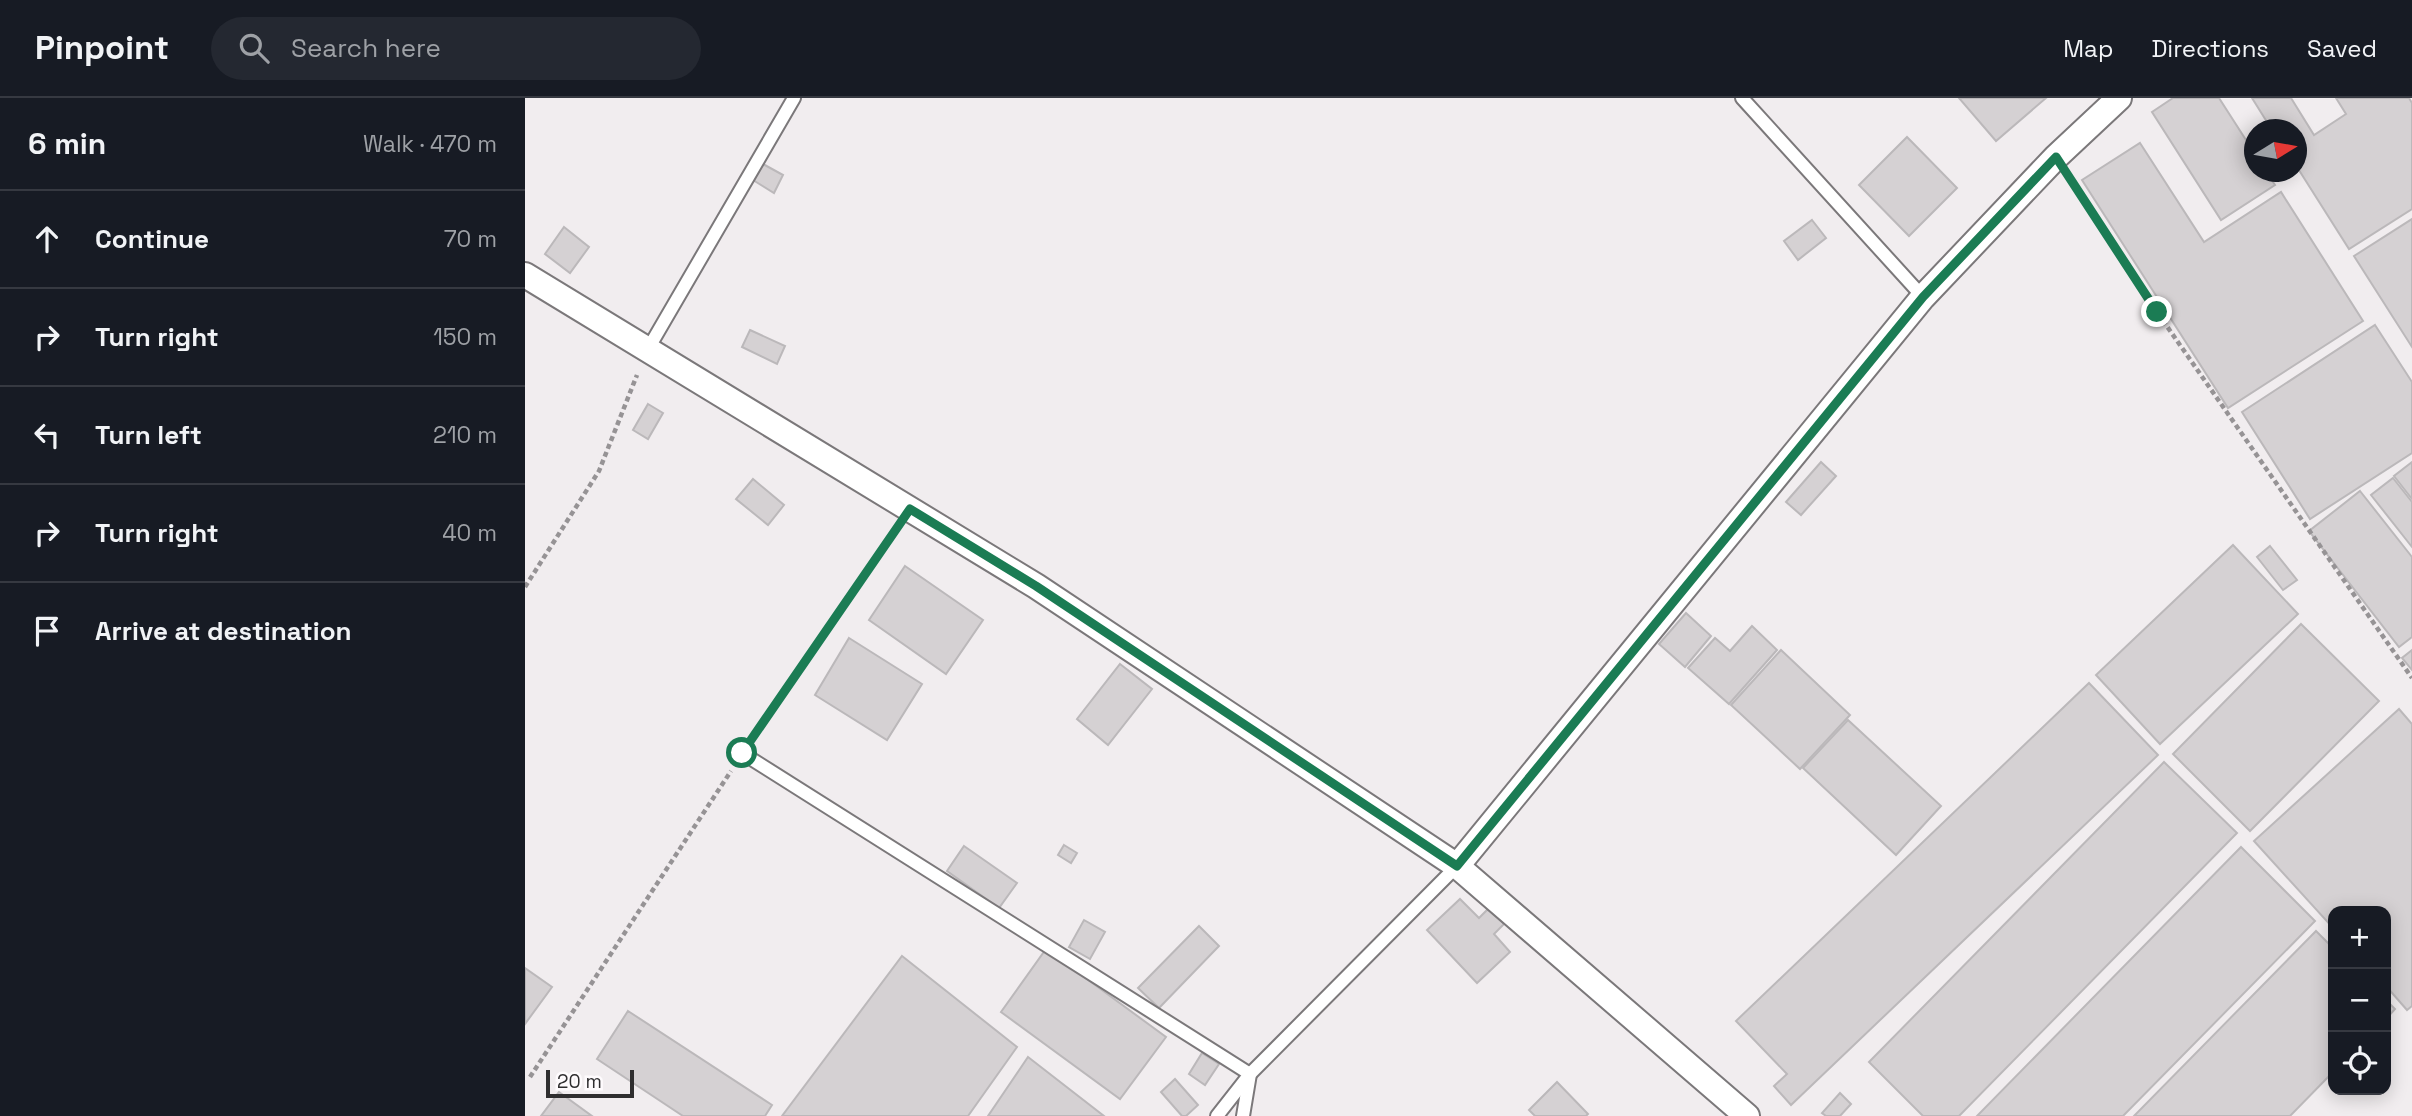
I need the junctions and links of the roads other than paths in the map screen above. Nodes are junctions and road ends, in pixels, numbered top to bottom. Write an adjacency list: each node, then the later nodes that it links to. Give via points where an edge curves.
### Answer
1 (794, 98): 6 (lane)
2 (1742, 98): 5 (lane)
3 (2119, 98): 5 (street)
4 (525, 275): 6 (street)
5 (1923, 297): 8 (street)
6 (648, 349): 8 (street, via 1036,586)
7 (742, 753): 9 (lane)
8 (1457, 866): 9 (lane); 12 (street)
9 (1250, 1074): 10 (lane); 11 (lane)
10 (1217, 1116)
11 (1243, 1116)
12 (1747, 1116)

